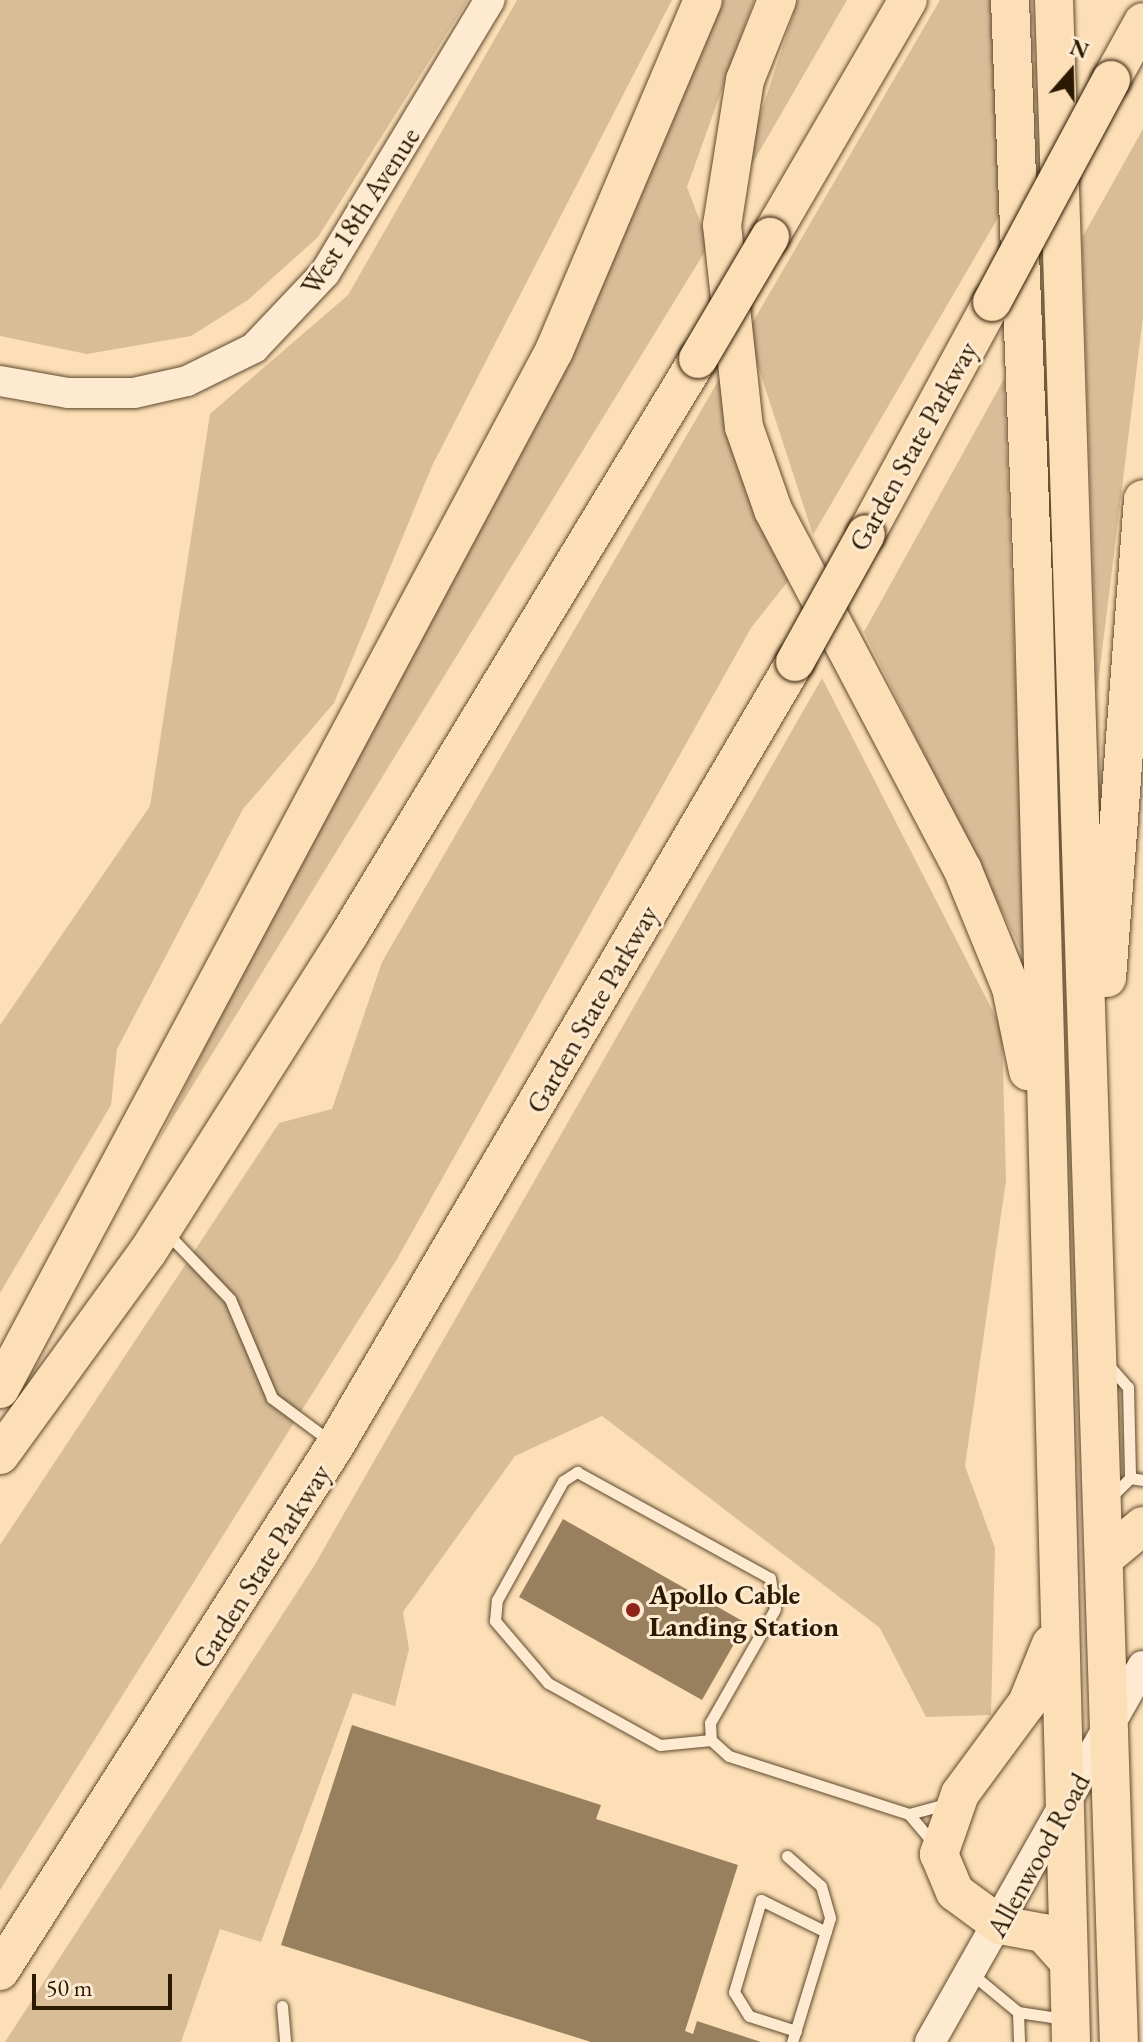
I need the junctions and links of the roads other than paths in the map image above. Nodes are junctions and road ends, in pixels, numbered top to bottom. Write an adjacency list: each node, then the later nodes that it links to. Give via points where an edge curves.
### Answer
1 (490, 0): 8 (street, West 18th Avenue, via 325,273 254,348 187,381 134,393 68,393)
2 (703, 0): 13 (highway, via 554,351)
3 (777, 0): 11 (highway, via 742,93 722,225 744,427 773,510 934,808 1004,967 1026,1058)
4 (908, 0): 12 (highway, bridge, via 565,586)
5 (1010, 0): 11 (highway, via 1037,704)
6 (1054, 0): 10 (highway)
7 (1143, 22): 14 (highway, Garden State Parkway, bridge, via 795,662)
8 (0, 381)
9 (1143, 499): 10 (highway)
10 (1095, 1140): 16 (highway, via 1102,1358)
11 (1045, 1213): 20 (highway)
12 (162, 1229): 14 (lane, via 230,1299 272,1398 291,1419); 15 (highway)
13 (0, 1389)
14 (336, 1444): 32 (highway, Garden State Parkway)
15 (0, 1455)
16 (1127, 1486): 18 (highway)
17 (1143, 1526): 18 (highway)
18 (1109, 1554): 19 (highway)
19 (1126, 1609): 22 (highway)
20 (1055, 1634): 24 (highway, via 1027,1703); 25 (highway)
21 (1143, 1666): 22 (street, Allenwood Road)
22 (1113, 1716): 25 (street, Allenwood Road); 41 (highway)
23 (711, 1740): 23 (lane, via 710,1723 775,1609 770,1578 577,1472 563,1481 497,1600 495,1621 560,1690 660,1745); 26 (lane, via 729,1756)
24 (956, 1802): 26 (lane); 27 (highway)
25 (1064, 1811): 29 (street, Allenwood Road); 31 (highway)
26 (909, 1814): 27 (lane)
27 (939, 1850): 29 (highway, via 955,1892)
28 (787, 1856): 30 (lane, via 821,1886 830,1918)
29 (1000, 1925): 31 (highway, via 1043,1933); 33 (street, Allenwood Road)
30 (826, 1932): 37 (lane); 37 (lane, via 761,1900 734,1992 749,2016)
31 (1068, 1961): 36 (highway)
32 (0, 1971)
33 (971, 1974): 35 (lane); 39 (street, Allenwood Road)
34 (282, 2006): 38 (lane)
35 (1018, 2012): 36 (lane); 40 (lane)
36 (1070, 2030)
37 (794, 2036)
38 (285, 2042)
39 (930, 2042)
40 (1019, 2042)
41 (1119, 2042)

